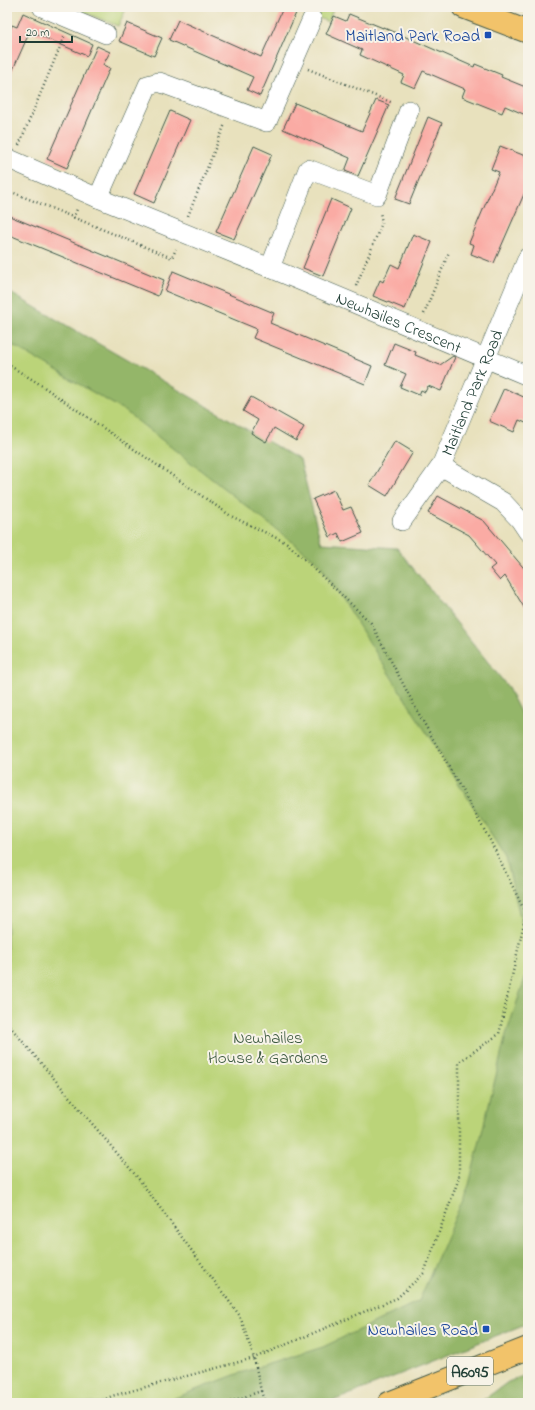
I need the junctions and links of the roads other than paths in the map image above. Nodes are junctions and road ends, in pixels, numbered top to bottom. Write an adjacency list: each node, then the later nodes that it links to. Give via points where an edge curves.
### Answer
1 (42, 7): 5 (street)
2 (463, 7): 4 (main road)
3 (312, 19): 8 (street, via 267,122 159,82 148,85)
4 (528, 32)
5 (106, 34)
6 (410, 110): 10 (street, via 377,195 308,169)
7 (10, 159): 8 (street, Newhailes Crescent)
8 (98, 198): 10 (street, Newhailes Crescent)
9 (528, 257): 11 (street, Maitland Park Road)
10 (270, 268): 11 (street, Newhailes Crescent)
11 (485, 358): 12 (street, Newhailes Crescent); 13 (street, Maitland Park Road)
12 (528, 376)
13 (441, 466): 14 (street, Maitland Park Road); 15 (street, via 503,502)
14 (402, 521)
15 (528, 532)
16 (528, 1348): 17 (main road, A6095)
17 (389, 1403)

